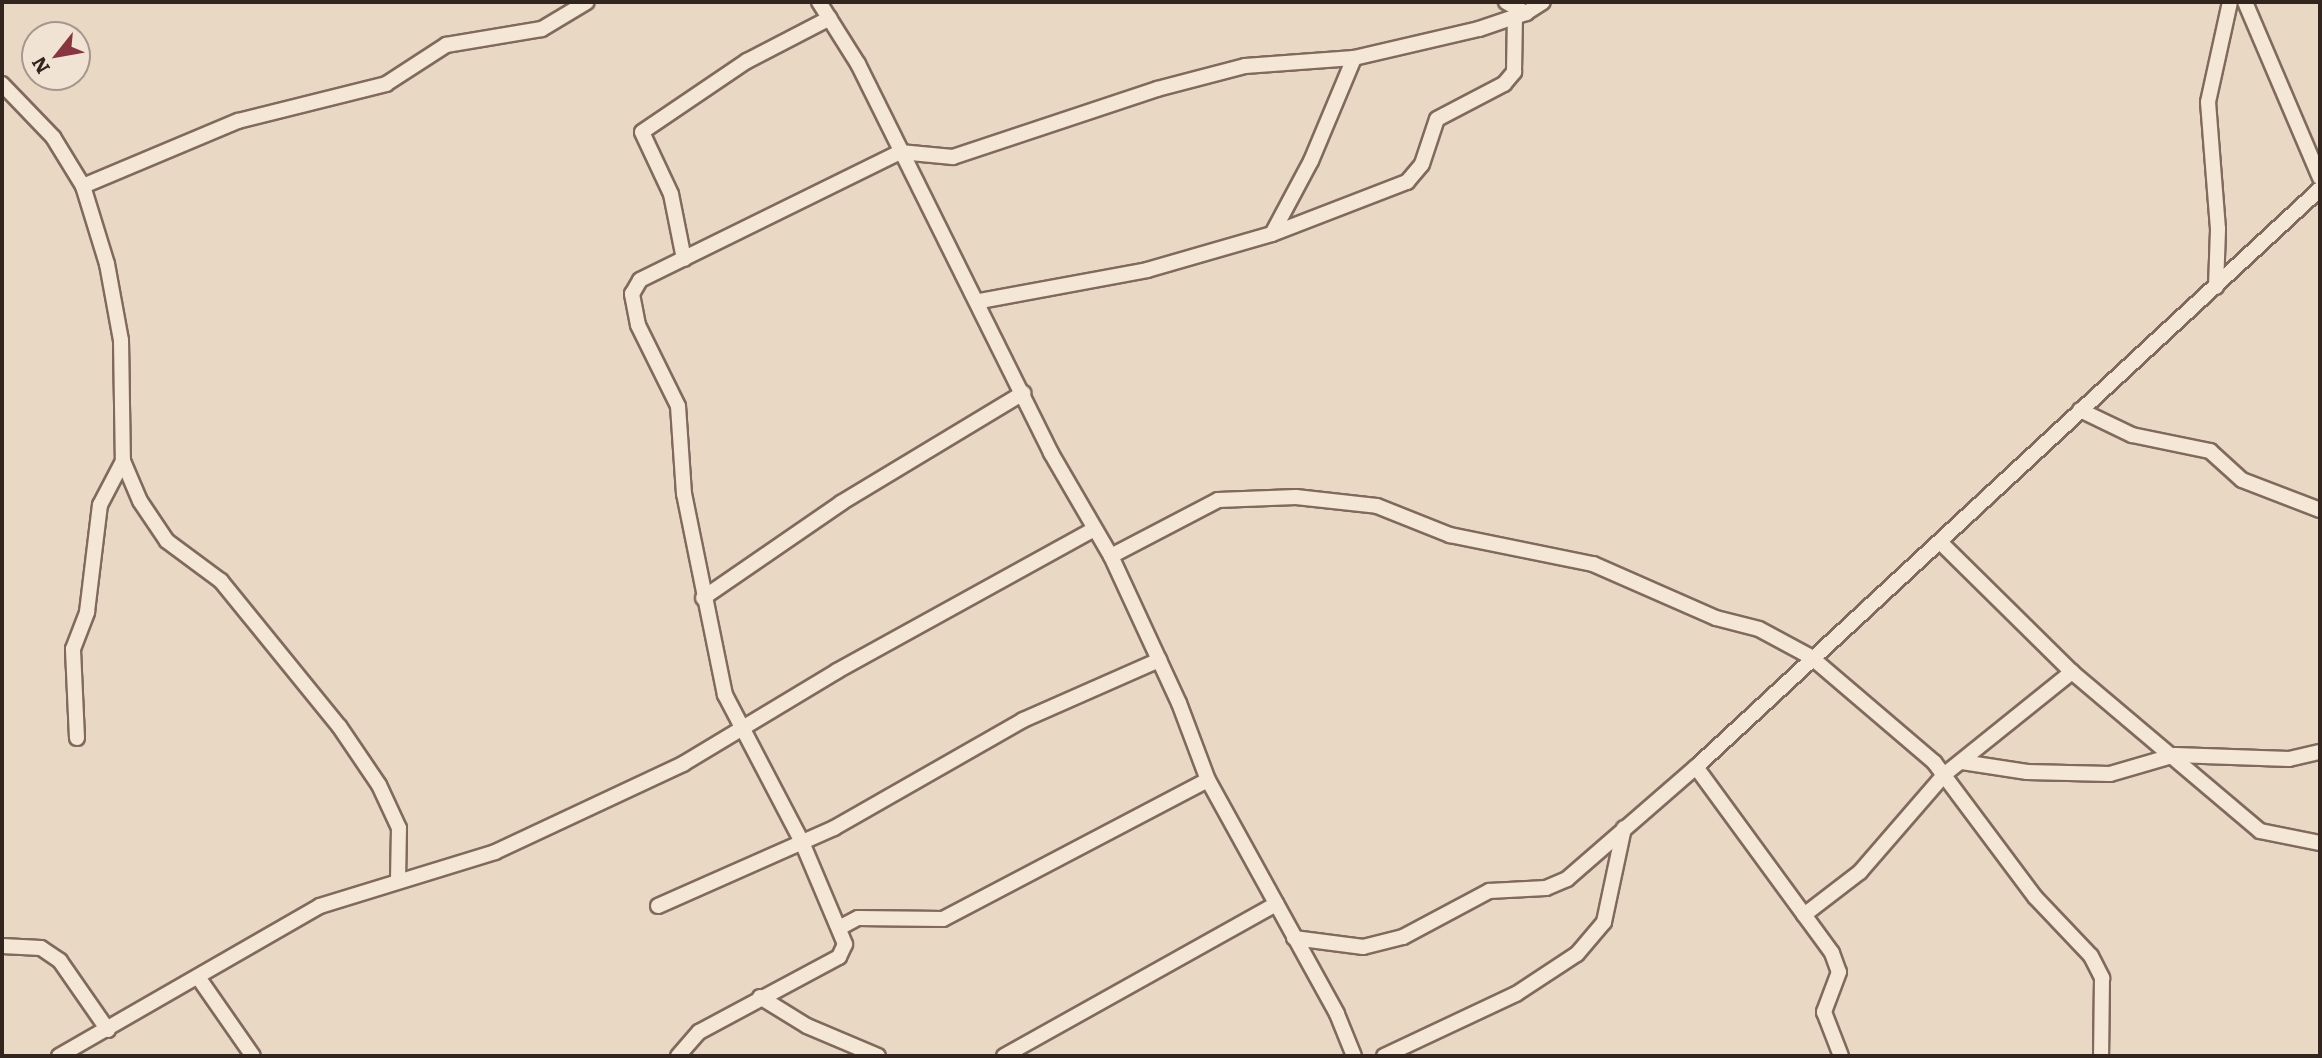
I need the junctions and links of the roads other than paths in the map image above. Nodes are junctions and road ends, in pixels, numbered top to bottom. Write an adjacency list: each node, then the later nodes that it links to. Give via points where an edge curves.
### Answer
1 (587, 2): 13 (street, via 542,29 446,45 386,84 238,121)
2 (819, 2): 8 (street)
3 (1506, 2): 7 (street)
4 (1543, 2): 7 (street)
5 (2230, 2): 17 (street, via 2208,102 2218,229)
6 (2245, 2): 12 (street)
7 (1521, 15): 9 (street); 15 (street, via 1514,72 1504,83 1437,119 1422,164 1408,182)
8 (830, 18): 11 (street, via 858,64); 16 (street, via 747,61 642,132 671,194)
9 (1354, 58): 11 (street, via 1245,66 1157,89 953,156); 15 (street, via 1311,161)
10 (2, 84): 13 (street, via 53,137)
11 (900, 152): 16 (street); 18 (street)
12 (2320, 178)
13 (83, 186): 21 (street, via 107,264 121,340)
14 (2320, 189): 17 (street)
15 (1272, 234): 18 (street, via 1147,270)
16 (684, 259): 26 (street, via 640,280 632,295 652,361 678,406 684,494)
17 (2216, 287): 20 (street)
18 (979, 301): 19 (street)
19 (1023, 393): 23 (street); 26 (street, via 841,503)
20 (2080, 410): 22 (street, via 2132,435 2210,451 2242,480); 24 (street)
21 (123, 460): 31 (street, via 100,505 87,612 74,649); 41 (street, via 158,532 221,581 339,726 379,785 399,828)
22 (2320, 510)
23 (1094, 528): 25 (street); 30 (street, via 837,671)
24 (1940, 542): 27 (street); 29 (street)
25 (1111, 556): 27 (street, via 1218,500 1296,497 1377,506 1450,535 1592,564 1716,618 1759,629); 28 (street)
26 (703, 598): 30 (street, via 725,695)
27 (1811, 657): 35 (street); 36 (street)
28 (1159, 660): 37 (street); 39 (street, via 1023,720)
29 (2072, 672): 33 (street); 34 (street)
30 (743, 730): 39 (street); 41 (street, via 683,764 495,852)
31 (77, 738)
32 (2320, 752): 33 (street, via 2289,759)
33 (2175, 755): 34 (street, via 2110,774 2026,772); 40 (street, via 2260,831)
34 (1962, 762): 36 (street)
35 (1696, 767): 38 (street); 44 (street)
36 (1945, 774): 44 (street, via 1860,872); 59 (street, via 2035,897 2091,956 2102,978)
37 (1208, 780): 42 (street); 45 (street, via 943,919 858,918)
38 (1624, 828): 46 (street, via 1557,884 1489,891 1403,937 1363,947); 57 (street, via 1604,922 1577,954 1516,994)
39 (802, 842): 43 (street); 45 (street)
40 (2320, 844)
41 (398, 881): 48 (street, via 320,906)
42 (1276, 904): 46 (street); 55 (street)
43 (658, 906)
44 (1804, 915): 58 (street, via 1832,953 1839,972 1824,1012)
45 (839, 928): 49 (street, via 845,944 839,957)
46 (1294, 939): 56 (street, via 1338,1014)
47 (2, 946): 50 (street, via 41,948 60,961)
48 (198, 977): 50 (street); 52 (street)
49 (760, 997): 53 (street, via 699,1032); 54 (street, via 807,1026)
50 (108, 1030): 51 (street)
51 (59, 1056)
52 (253, 1056)
53 (678, 1056)
54 (878, 1056)
55 (1004, 1056)
56 (1354, 1056)
57 (1384, 1056)
58 (1841, 1056)
59 (2101, 1056)

